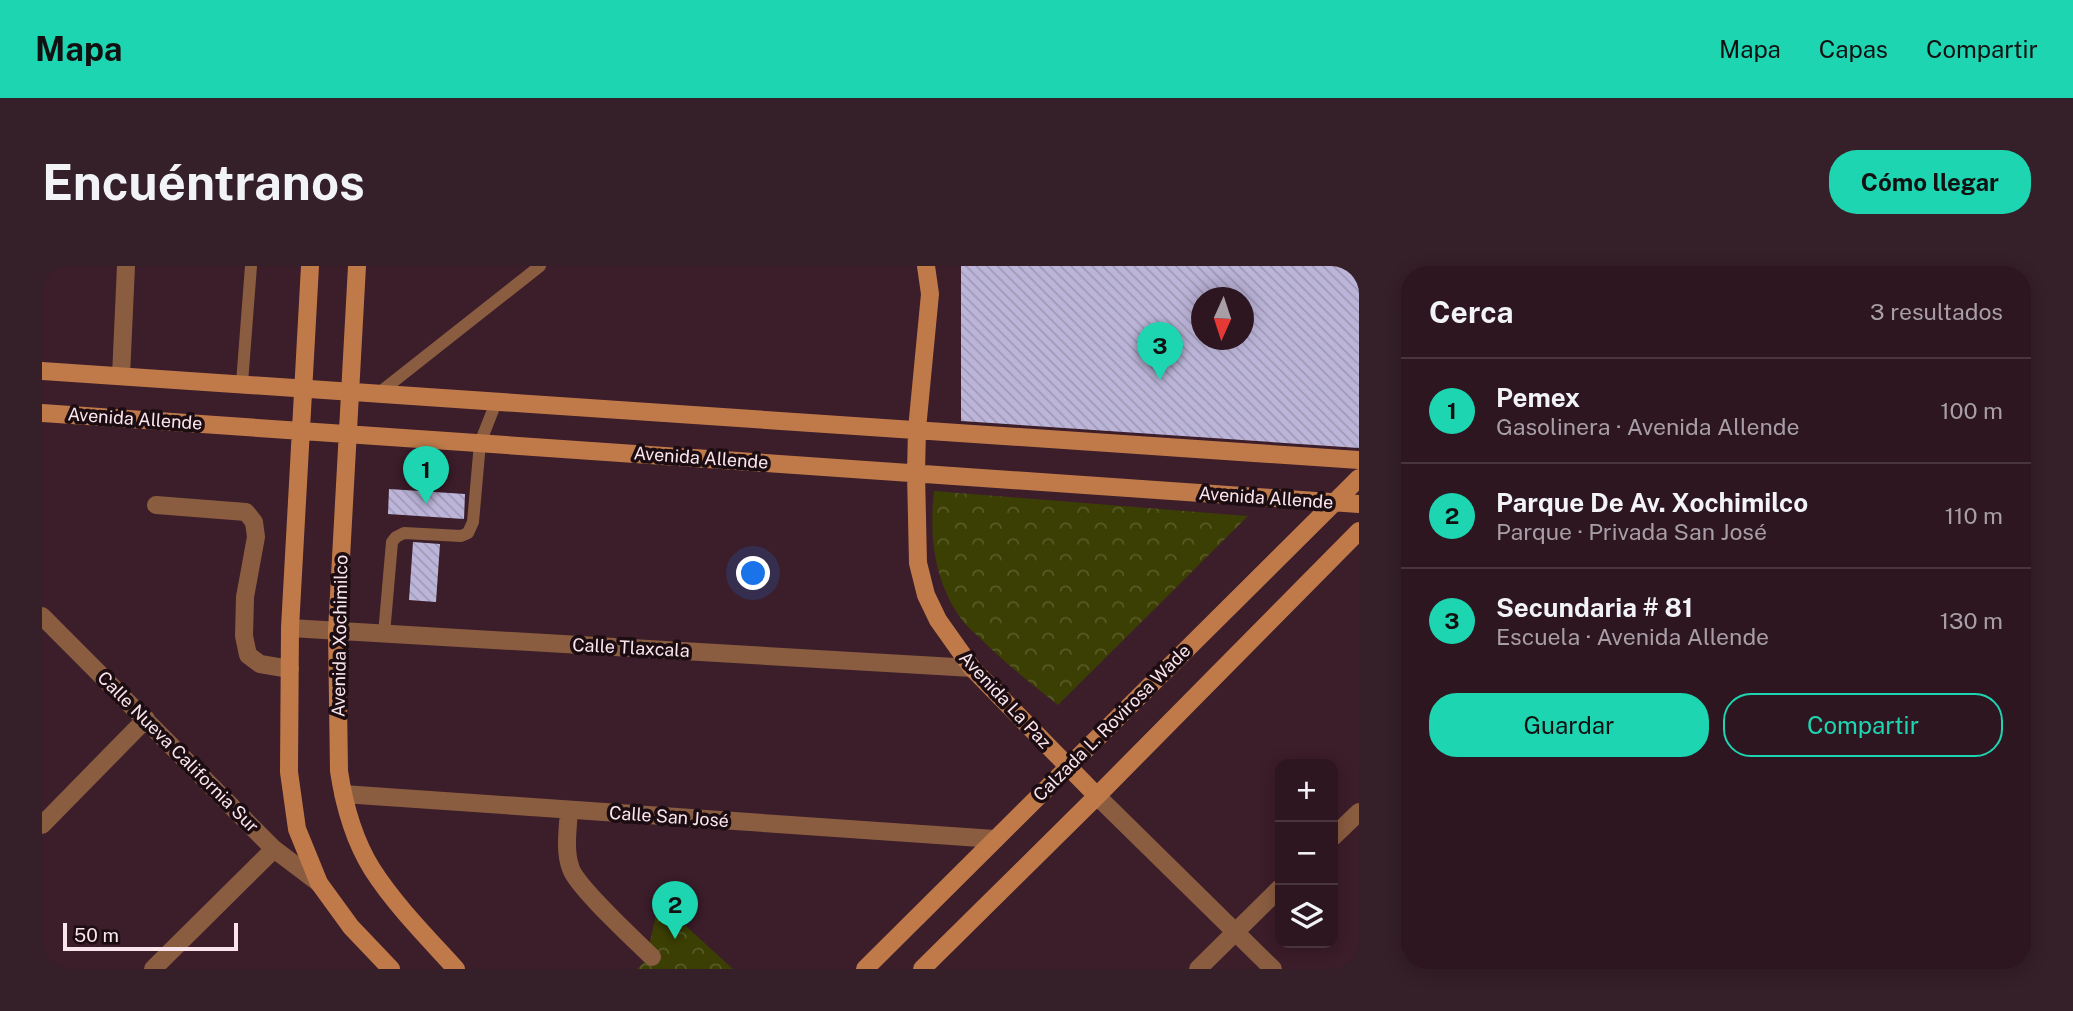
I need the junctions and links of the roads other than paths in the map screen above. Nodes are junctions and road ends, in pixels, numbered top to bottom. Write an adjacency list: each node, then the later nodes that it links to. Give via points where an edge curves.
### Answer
1 (127, 266): 8 (street)
2 (251, 266): 9 (lane)
3 (310, 266): 10 (street)
4 (357, 266): 11 (street, Avenida Xochimilco)
5 (540, 266): 12 (lane)
6 (926, 266): 15 (street, Avenida La Paz, via 930,293)
7 (42, 371): 8 (street)
8 (121, 376): 9 (street)
9 (242, 383): 10 (street)
10 (303, 387): 11 (street); 16 (street)
11 (350, 391): 12 (street); 17 (street, Avenida Xochimilco)
12 (380, 393): 13 (street)
13 (496, 400): 15 (street); 18 (lane)
14 (42, 413): 16 (street, Avenida Allende)
15 (917, 429): 19 (street); 20 (street, Avenida La Paz)
16 (301, 430): 17 (street, Avenida Allende); 27 (street)
17 (347, 433): 18 (street, Avenida Allende); 28 (street, Avenida Xochimilco)
18 (480, 443): 20 (street, Avenida Allende); 29 (lane, via 468,533 404,533 392,542)
19 (1359, 460)
20 (916, 473): 22 (street, Avenida Allende); 31 (street, Avenida La Paz, via 918,564 926,594 938,620)
21 (1359, 478): 22 (street, Calzada L. Rovirosa Wade)
22 (1334, 503): 23 (street, Avenida Allende); 33 (street, Calzada L. Rovirosa Wade)
23 (1359, 504)
24 (156, 505): 30 (street, via 246,512 254,522 256,537 245,597 248,655 260,664)
25 (1359, 531): 35 (street)
26 (42, 616): 32 (street, Calle Nueva California Sur)
27 (290, 628): 28 (street, Calle Tlaxcala); 30 (street)
28 (337, 631): 29 (street, Calle Tlaxcala); 34 (street, Avenida Xochimilco)
29 (384, 634): 31 (street, Calle Tlaxcala)
30 (290, 668): 42 (street, via 289,772 297,829)
31 (972, 668): 33 (street, Avenida La Paz)
32 (146, 719): 38 (street); 41 (street, Calle Nueva California Sur)
33 (1068, 767): 35 (street, Avenida La Paz); 40 (street, Calzada L. Rovirosa Wade)
34 (343, 794): 36 (street, Calle San José); 48 (street, Avenida Xochimilco, via 372,868)
35 (1097, 796): 44 (street, Avenida La Paz); 50 (street)
36 (569, 810): 40 (street, Calle San José); 45 (street, via 571,872)
37 (1359, 812): 39 (street)
38 (42, 825)
39 (1338, 832)
40 (995, 839): 49 (street, Calzada L. Rovirosa Wade)
41 (274, 849): 42 (street, Calle Nueva California Sur); 47 (street)
42 (319, 883): 46 (street)
43 (1275, 893): 44 (street)
44 (1235, 932): 51 (street); 52 (street, Avenida La Paz)
45 (652, 957)
46 (383, 966)
47 (153, 969)
48 (456, 969)
49 (865, 969)
50 (922, 969)
51 (1198, 969)
52 (1272, 969)

